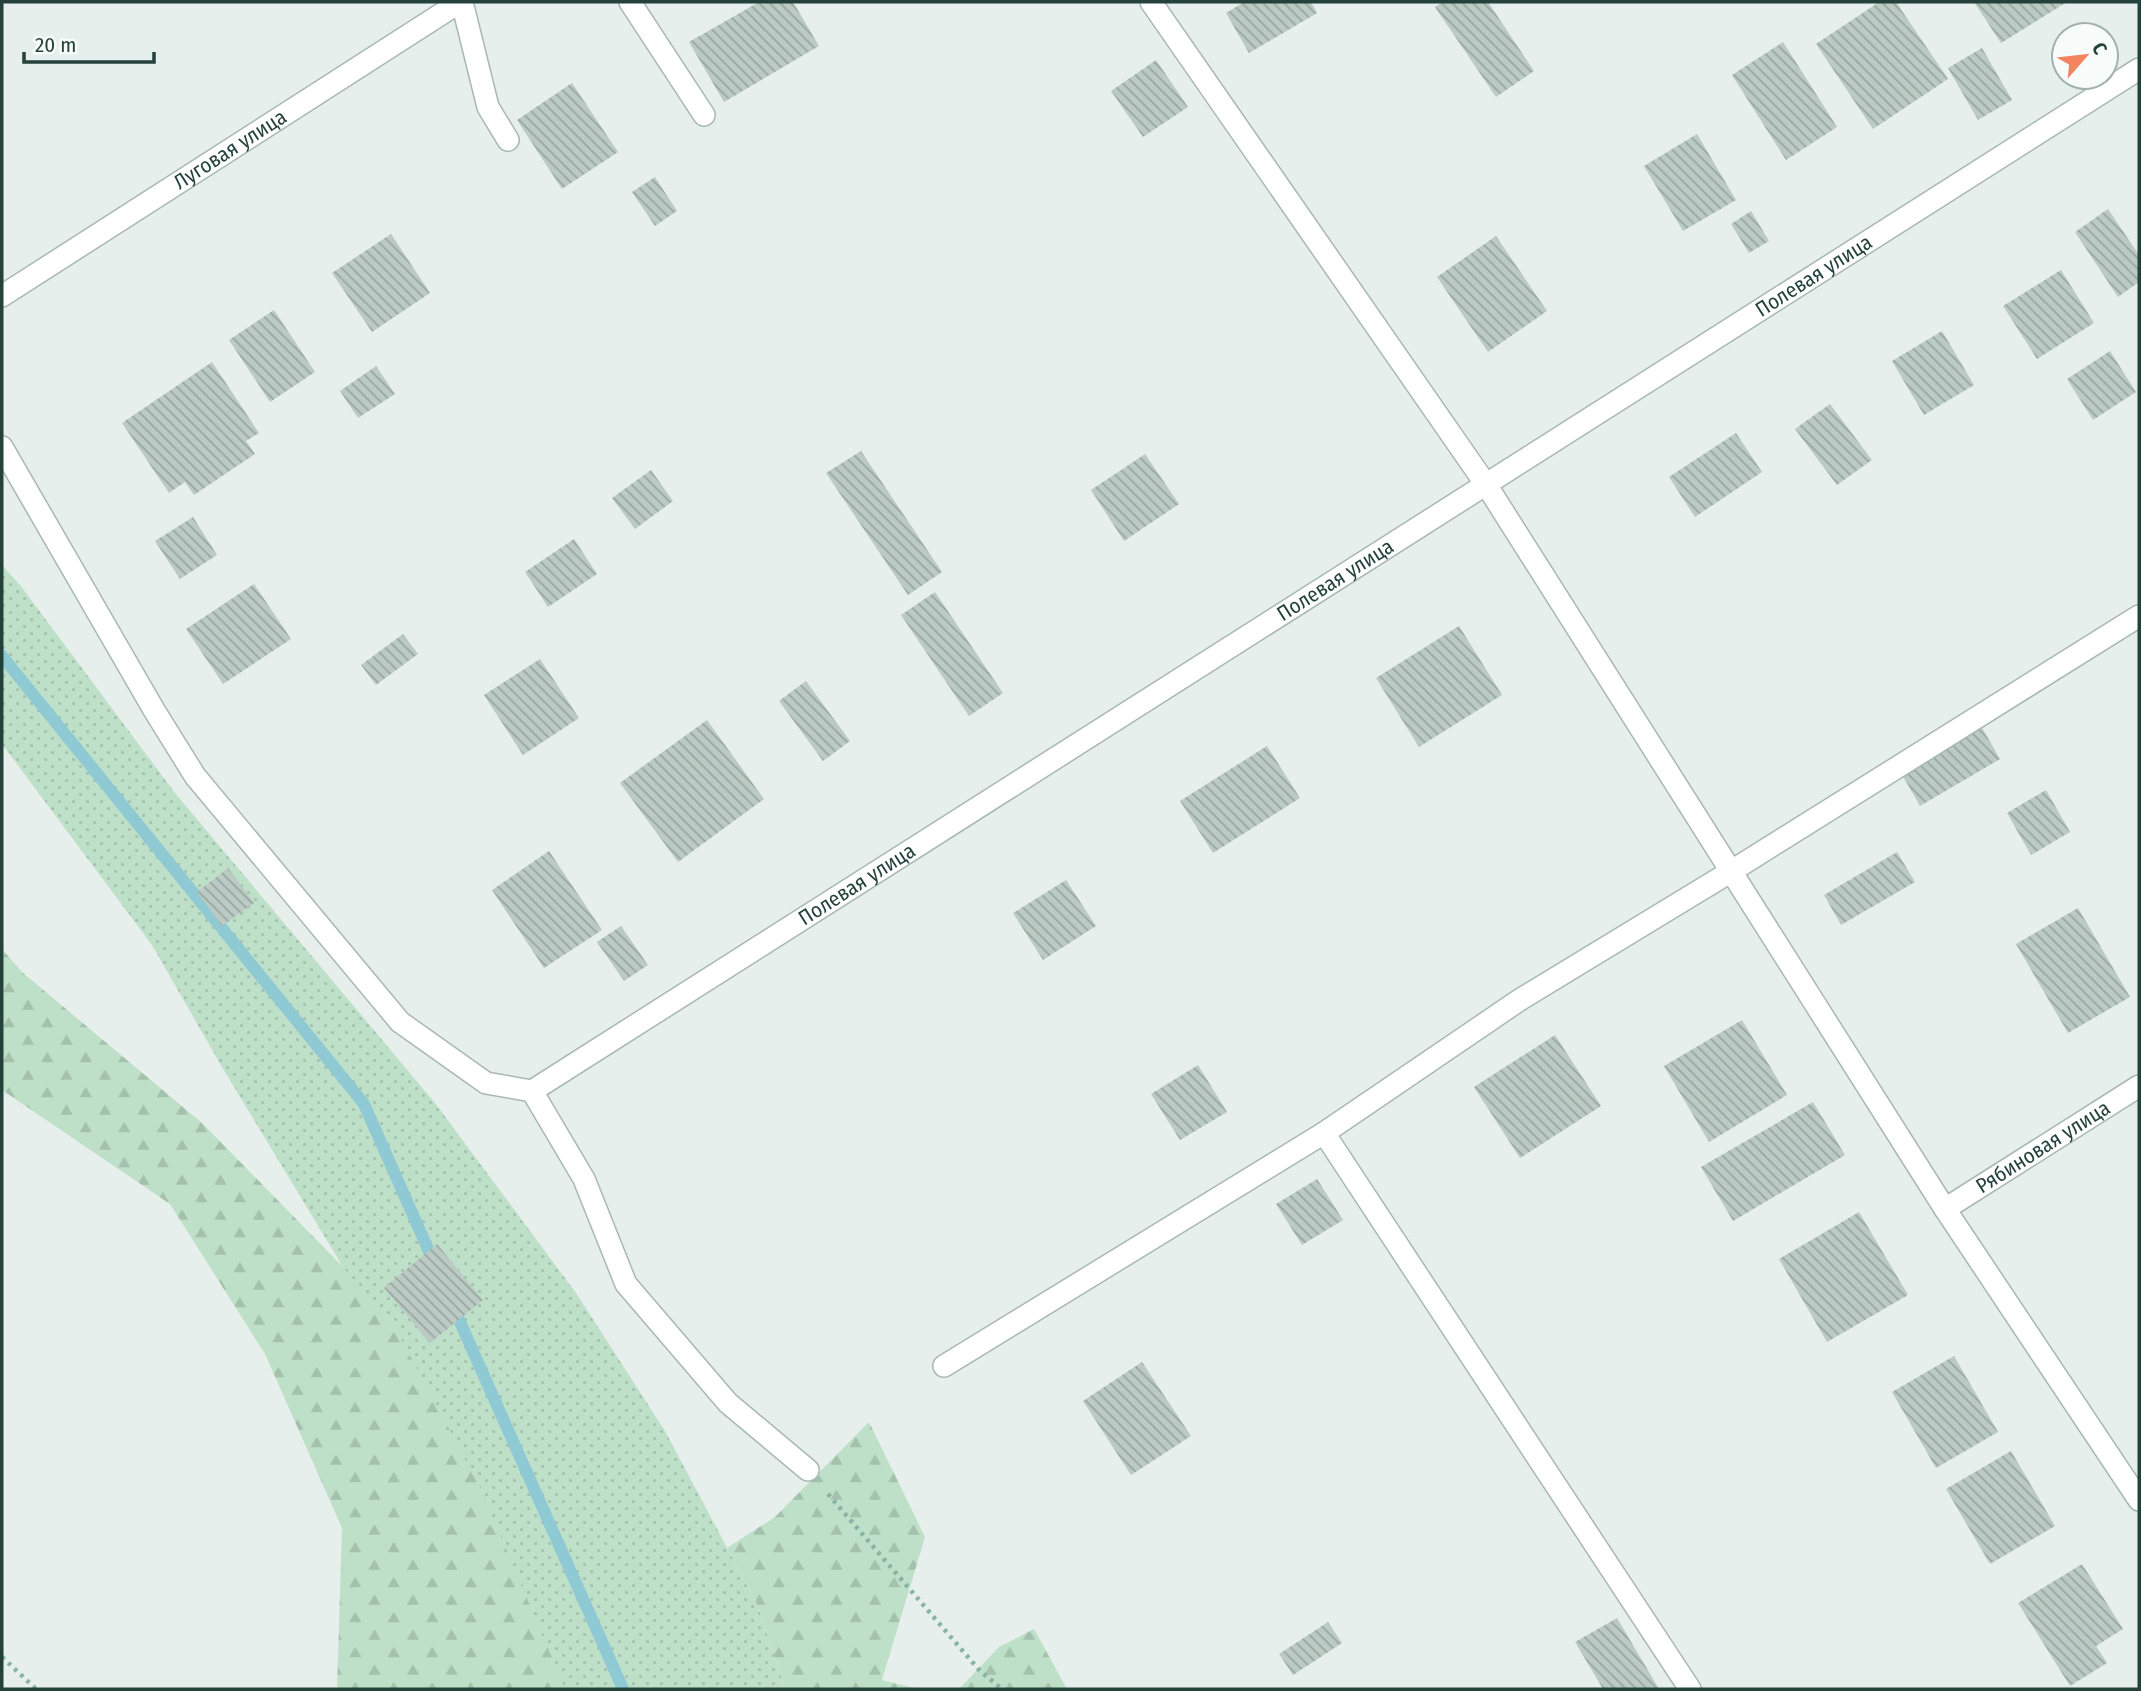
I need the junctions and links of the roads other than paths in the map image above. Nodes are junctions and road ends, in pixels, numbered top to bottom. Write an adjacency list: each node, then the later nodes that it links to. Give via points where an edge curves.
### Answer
1 (461, 2): 6 (street, via 488,107); 7 (street, Луговая улица)
2 (630, 2): 5 (street)
3 (1150, 2): 9 (street)
4 (2139, 69): 9 (street, Полевая улица)
5 (704, 115)
6 (508, 140)
7 (2, 296)
8 (2, 447): 13 (street, via 195,776 400,1022 486,1083)
9 (1487, 486): 11 (street); 13 (street, Полевая улица)
10 (2139, 616): 11 (street)
11 (1730, 872): 14 (street, via 1521,999); 15 (street)
12 (2139, 1086): 15 (street, Рябиновая улица)
13 (532, 1091): 17 (street, via 584,1179 626,1284 728,1403)
14 (1324, 1133): 16 (street); 19 (street)
15 (1945, 1209): 18 (street)
16 (944, 1366)
17 (808, 1470)
18 (2139, 1500)
19 (1690, 1689)

